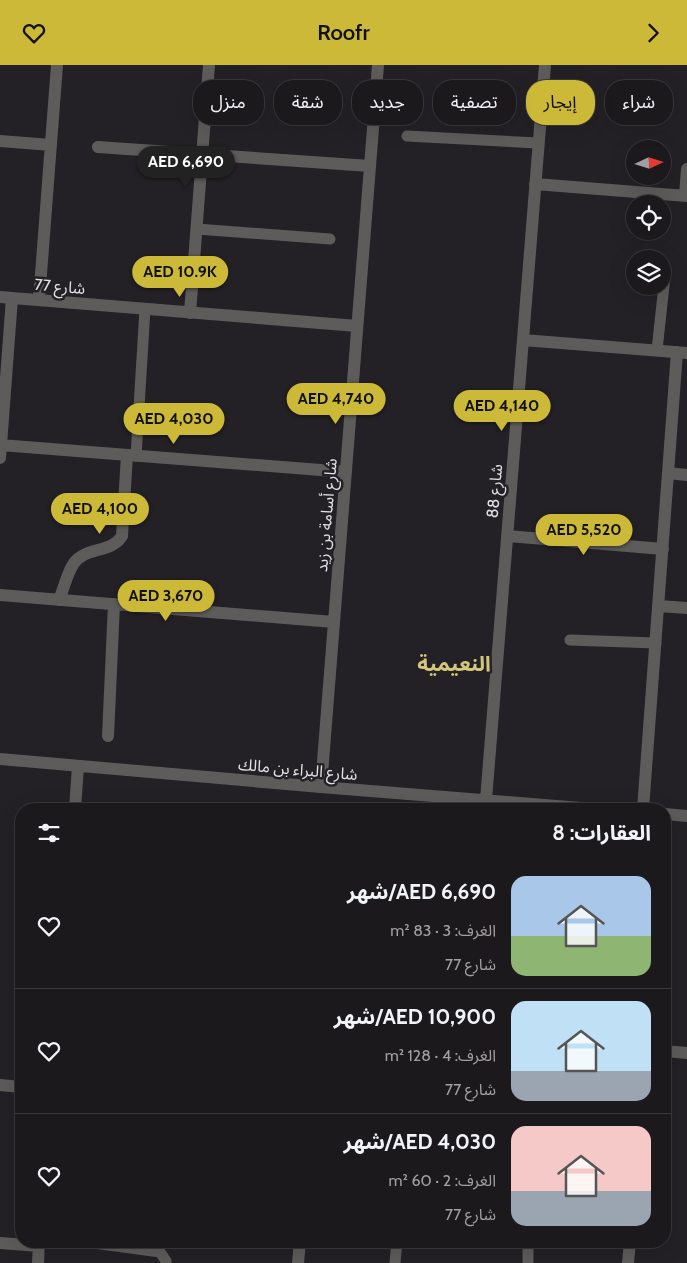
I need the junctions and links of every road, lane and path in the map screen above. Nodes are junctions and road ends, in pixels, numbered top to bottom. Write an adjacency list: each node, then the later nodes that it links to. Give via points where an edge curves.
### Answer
1 (57, 65): 8 (street)
2 (209, 65): 10 (street)
3 (378, 65): 11 (street, شارع أسامة بن زيد)
4 (545, 65): 7 (street, شارع 88)
5 (407, 136): 7 (lane)
6 (0, 141): 8 (street)
7 (538, 143): 13 (street, شارع 88)
8 (51, 145): 19 (street)
9 (98, 147): 10 (street)
10 (202, 155): 11 (street); 15 (street)
11 (370, 166): 22 (street, شارع أسامة بن زيد)
12 (687, 169): 14 (street)
13 (535, 184): 14 (street); 23 (street, شارع 88)
14 (686, 196)
15 (196, 229): 16 (lane); 21 (street)
16 (330, 239)
17 (663, 295): 24 (lane)
18 (6, 297): 19 (street, شارع 77); 26 (street)
19 (39, 300): 20 (street, شارع 77)
20 (145, 309): 21 (street, شارع 77); 27 (lane)
21 (190, 313): 22 (street, شارع 77)
22 (357, 326): 28 (street, شارع أسامة بن زيد)
23 (523, 340): 24 (street); 31 (street, شارع 88)
24 (656, 350): 25 (street)
25 (682, 353): 29 (street)
26 (0, 450): 27 (street)
27 (132, 456): 28 (street); 34 (street, via 122,536 115,544 78,559)
28 (346, 472): 38 (street, شارع أسامة بن زيد)
29 (668, 473): 30 (street); 32 (street)
30 (687, 475)
31 (507, 536): 32 (street); 45 (street, شارع 88)
32 (663, 549): 36 (street)
33 (0, 595): 34 (street)
34 (59, 600): 35 (street)
35 (114, 605): 38 (street); 41 (street)
36 (659, 606): 37 (street); 40 (street)
37 (687, 608)
38 (334, 622): 44 (street, شارع أسامة بن زيد)
39 (570, 641): 40 (lane)
40 (656, 643): 48 (street)
41 (108, 736)
42 (0, 759): 43 (street, شارع البراء بن مالك)
43 (78, 766): 44 (street, شارع البراء بن مالك); 46 (street)
44 (321, 787): 45 (street, شارع البراء بن مالك)
45 (486, 800): 47 (street, شارع البراء بن مالك)
46 (75, 803)
47 (501, 803)
48 (643, 803)
49 (671, 815): 50 (street)
50 (687, 816)
51 (671, 1052): 52 (street)
52 (687, 1053)
53 (0, 1085): 54 (street)
54 (15, 1086)
55 (0, 1243): 56 (street)
56 (15, 1243)
57 (39, 1248): 63 (street)
58 (131, 1248): 64 (lane, via 160,1252)
59 (299, 1248): 65 (street)
60 (396, 1248): 66 (lane)
61 (528, 1248): 67 (lane)
62 (629, 1248): 68 (street)
63 (38, 1263)
64 (166, 1263)
65 (298, 1263)
66 (395, 1263)
67 (528, 1263)
68 (628, 1263)

